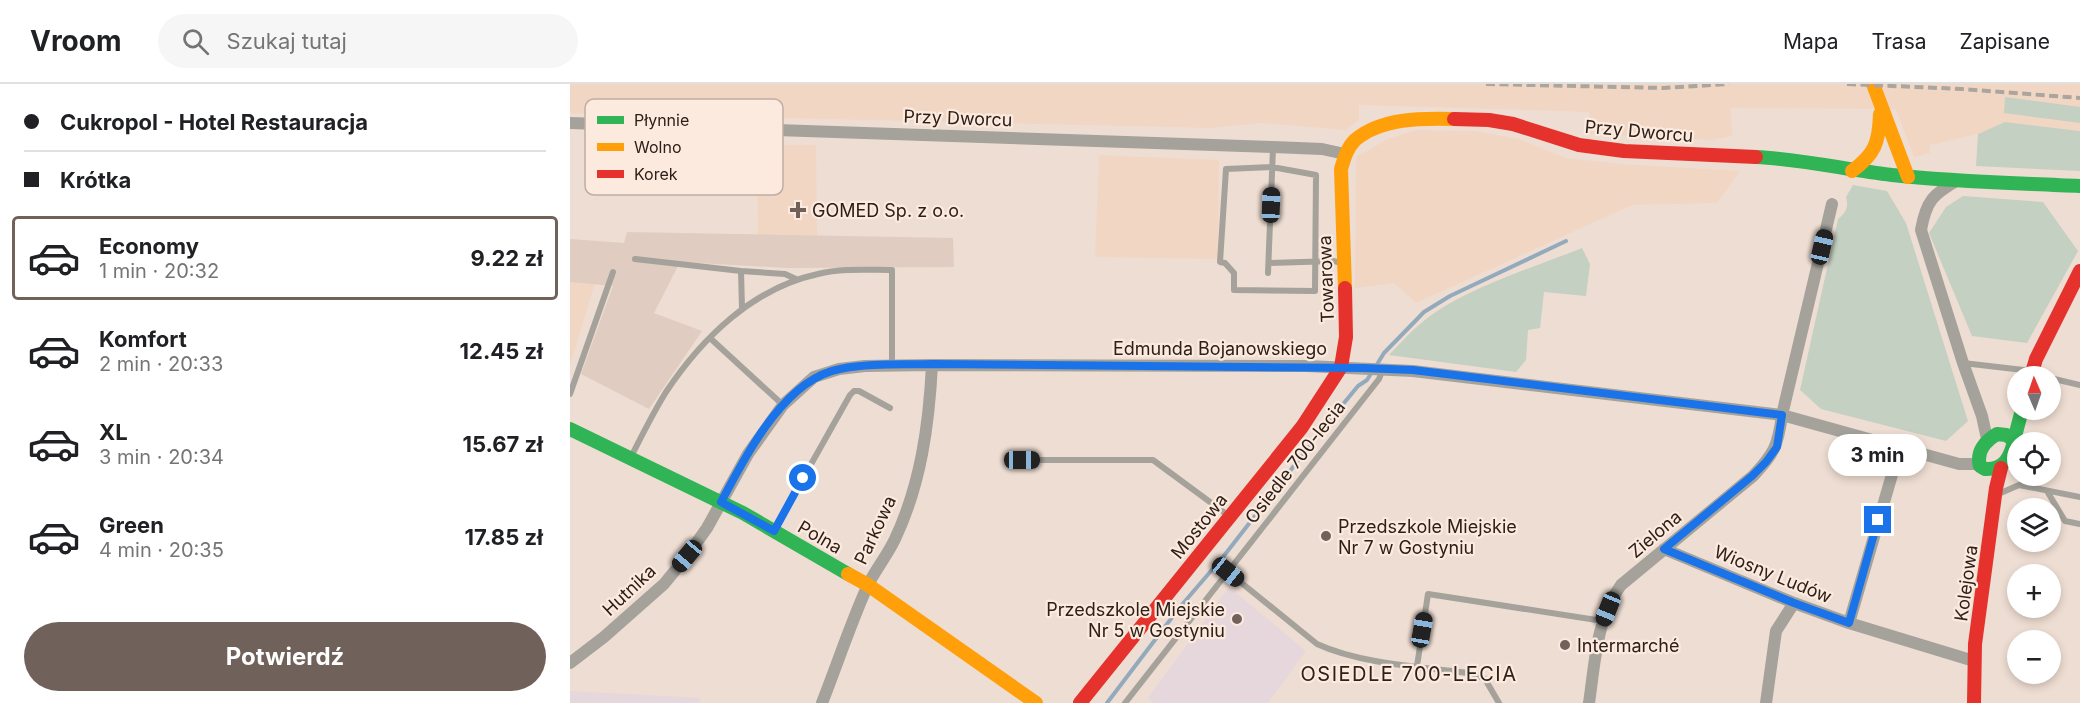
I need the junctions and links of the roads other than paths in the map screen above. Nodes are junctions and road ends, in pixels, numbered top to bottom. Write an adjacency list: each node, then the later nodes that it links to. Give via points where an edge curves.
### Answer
1 (1872, 84): 2 (street)
2 (1881, 107): 9 (street, via 1877,146 1870,158); 10 (street)
3 (570, 123): 4 (street, Przy Dworcu)
4 (585, 124)
5 (783, 130): 6 (street, Przy Dworcu)
6 (1273, 147): 7 (street, Przy Dworcu); 8 (lane)
7 (1345, 154): 9 (street, Przy Dworcu, via 1354,141 1373,129 1399,121 1434,118 1513,124 1579,145 1624,151 1775,158); 17 (street, Towarowa, via 1340,189)
8 (1272, 167): 15 (lane, via 1316,176); 15 (lane, via 1226,169 1220,262 1234,273 1234,290 1314,291); 16 (lane)
9 (1852, 171): 10 (street, Przy Dworcu)
10 (1908, 177): 11 (street, Przy Dworcu)
11 (1959, 180): 12 (street, Przy Dworcu); 25 (street, via 1930,200 1922,230)
12 (2080, 186)
13 (1832, 204): 37 (street, Zielona)
14 (635, 259): 18 (lane)
15 (1315, 262): 16 (lane); 17 (lane)
16 (1269, 263): 21 (lane)
17 (1343, 264): 29 (street, Towarowa, via 1346,337)
18 (741, 271): 22 (lane, via 785,274); 23 (lane)
19 (2080, 271): 28 (street)
20 (613, 272): 34 (lane)
21 (1268, 273)
22 (796, 279): 23 (lane, via 771,289); 27 (lane, via 832,272 892,270)
23 (742, 308): 24 (lane)
24 (710, 338): 35 (lane); 42 (lane, via 667,392)
25 (1963, 363): 31 (lane); 40 (street)
26 (933, 364): 27 (street, Edmunda Bojanowskiego); 29 (street, Edmunda Bojanowskiego); 56 (street, Parkowa, via 930,411 915,484 895,539)
27 (892, 365): 35 (street, Edmunda Bojanowskiego, via 839,369 814,377)
28 (2034, 366)
29 (1341, 367): 30 (street, Edmunda Bojanowskiego); 51 (street, Mostowa, via 1302,427)
30 (1383, 369): 37 (street, Edmunda Bojanowskiego); 55 (lane, Osiedle 700-lecia)
31 (2007, 370)
32 (2061, 381): 33 (lane)
33 (2080, 385)
34 (570, 394)
35 (783, 405): 50 (street, Edmunda Bojanowskiego, via 748,454)
36 (890, 408): 53 (lane, via 860,391 850,395)
37 (1782, 415): 41 (street, Edmunda Bojanowskiego); 54 (street, Zielona, via 1777,447 1766,462)
38 (570, 429): 42 (street, Polna)
39 (2007, 436): 40 (street, via 1997,434)
40 (1987, 440): 45 (street)
41 (1900, 447): 45 (street, Edmunda Bojanowskiego, via 1959,464); 59 (street)
42 (630, 458): 50 (street, Polna)
43 (1022, 460): 51 (lane, via 1153,460)
44 (2007, 461): 46 (street)
45 (1977, 464): 46 (street, via 1987,470)
46 (2001, 468): 48 (street, Kolejowa)
47 (2047, 491): 48 (lane, via 2019,485); 49 (lane); 52 (lane, via 2065,521)
48 (1996, 495): 60 (street, Kolejowa)
49 (2080, 497)
50 (721, 502): 53 (street, Polna); 61 (street, Hutnika, via 664,584)
51 (1230, 516): 65 (street, Mostowa)
52 (2080, 524)
53 (774, 531): 56 (street, Polna)
54 (1664, 549): 57 (street, Wiosny Ludów); 58 (street, Zielona, via 1621,585)
55 (1228, 572): 62 (lane, via 1317,644 1360,658); 66 (lane, Osiedle 700-lecia)
56 (868, 585): 63 (street, Parkowa); 64 (street, Polna)
57 (1794, 603): 59 (street, Wiosny Ludów); 69 (street, via 1776,631)
58 (1603, 621): 62 (lane, via 1428,594); 68 (street, Zielona)
59 (1849, 623): 60 (street, Wiosny Ludów)
60 (1974, 662): 70 (street, Kolejowa)
61 (570, 663)
62 (1417, 666): 67 (lane, via 1475,674 1485,679)
63 (822, 703)
64 (1036, 703)
65 (1080, 703)
66 (1125, 703)
67 (1499, 703)
68 (1589, 703)
69 (1766, 703)
70 (1974, 703)

